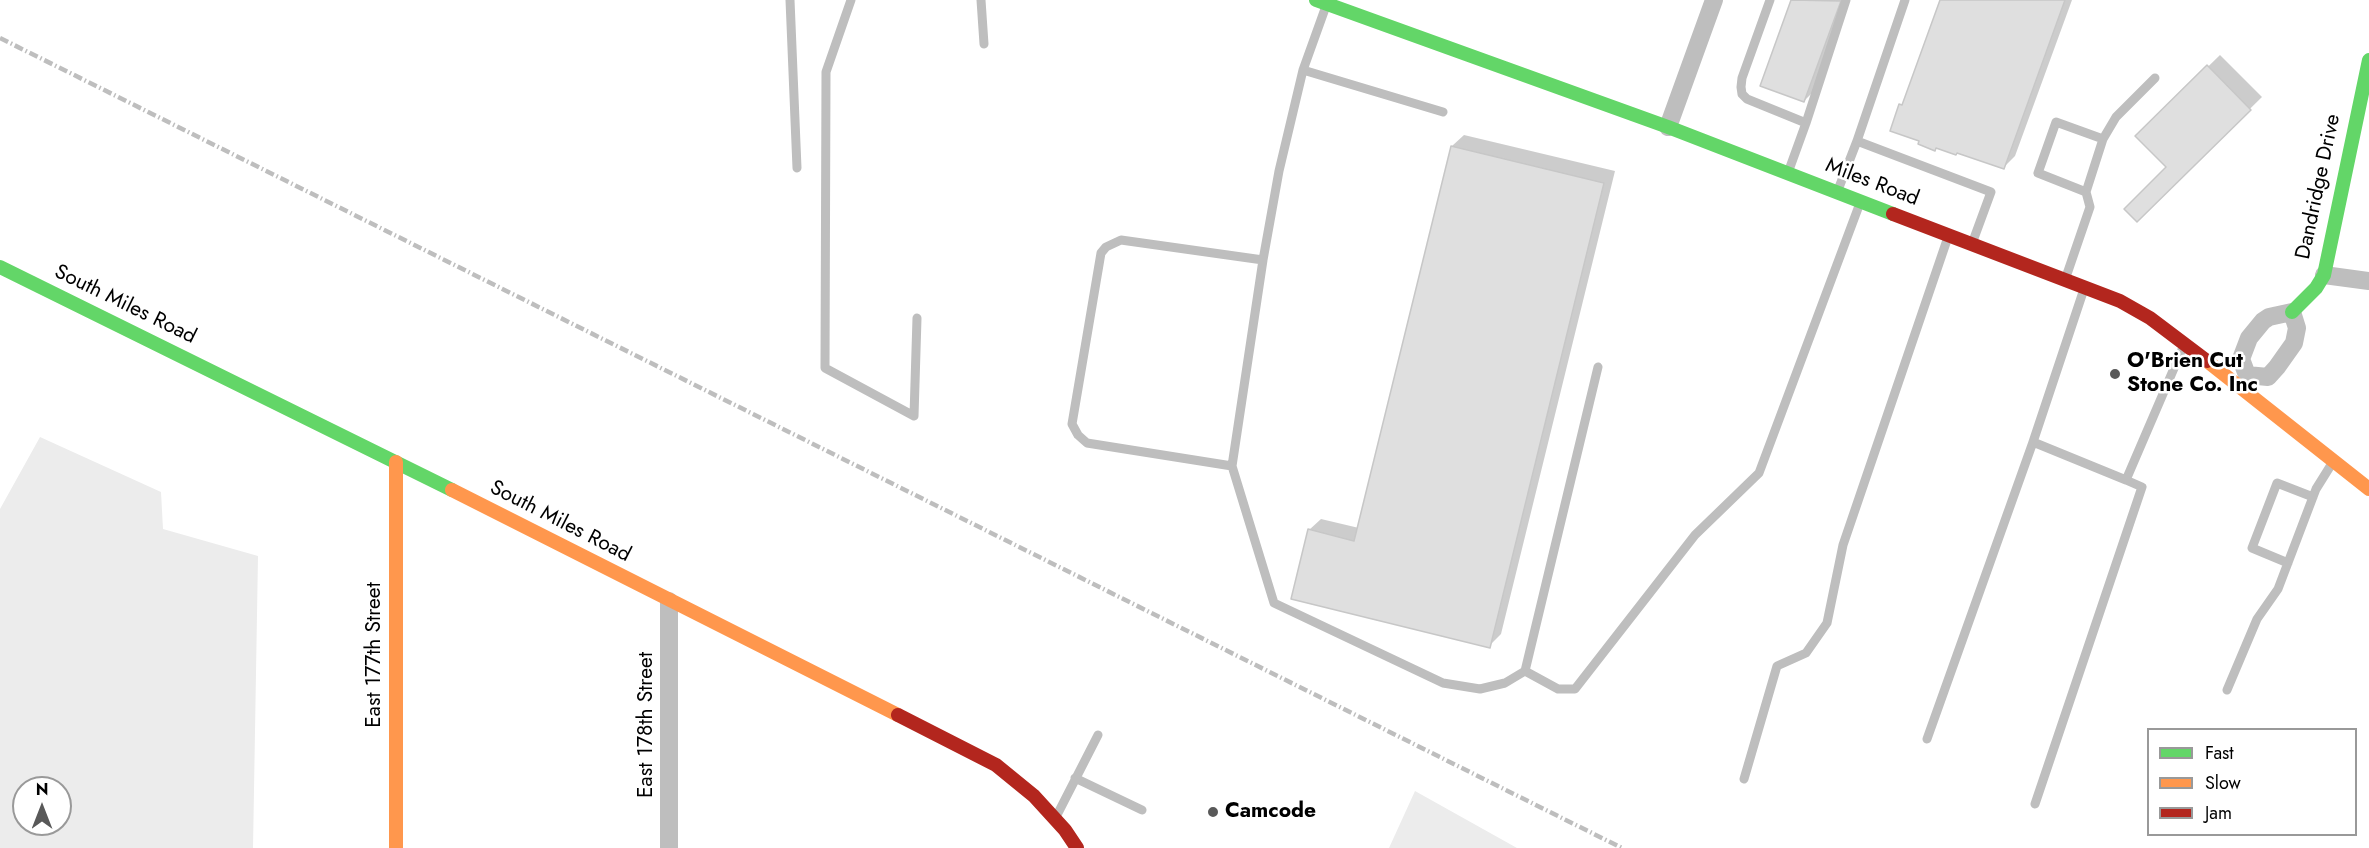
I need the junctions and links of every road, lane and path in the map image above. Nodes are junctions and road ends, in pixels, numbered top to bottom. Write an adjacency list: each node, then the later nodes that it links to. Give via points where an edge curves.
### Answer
1 (790, 0): 18 (lane)
2 (851, 0): 32 (lane, via 826,72 825,368 914,416)
3 (981, 0): 9 (lane)
4 (1713, 0): 15 (street)
5 (1770, 0): 14 (lane, via 1742,78 1742,94)
6 (1846, 0): 14 (lane)
7 (1905, 0): 17 (lane)
8 (1321, 2): 11 (lane); 15 (street, Miles Road)
9 (984, 44)
10 (2369, 60): 27 (street, Dandridge Drive)
11 (1303, 70): 13 (lane); 25 (lane)
12 (2155, 78): 16 (lane, via 2116,117)
13 (1443, 112)
14 (1806, 123): 19 (lane)
15 (1668, 127): 19 (street, Miles Road)
16 (2103, 139): 21 (lane); 21 (lane, via 2056,122 2038,173)
17 (1857, 141): 20 (lane); 24 (lane, via 1990,192)
18 (797, 168)
19 (1788, 173): 20 (street, Miles Road)
20 (1837, 192): 22 (street, Miles Road)
21 (2086, 192): 28 (lane, via 2090,207)
22 (1860, 201): 23 (street, Miles Road); 45 (lane, via 1759,473 1695,535 1575,689 1558,689)
23 (1949, 235): 24 (street, Miles Road); 50 (lane, via 1843,545 1827,623 1806,653 1777,666)
24 (1972, 244): 28 (street, Miles Road)
25 (1263, 260): 39 (lane); 39 (lane, via 1121,240 1106,247 1101,253 1072,424 1087,442)
26 (0, 267): 38 (street, South Miles Road)
27 (2324, 275): 29 (street); 31 (street, Dandridge Drive)
28 (2065, 279): 30 (street, Miles Road)
29 (2369, 280)
30 (2085, 287): 33 (street, Miles Road, via 2133,308); 36 (lane)
31 (2292, 312): 35 (street, Dandridge Drive, via 2269,317 2249,338 2241,359); 35 (street, via 2296,328 2291,348 2268,377)
32 (917, 318)
33 (2185, 343): 35 (street, Miles Road); 40 (lane)
34 (1598, 367): 45 (lane)
35 (2244, 381): 37 (street, Miles Road)
36 (2033, 442): 40 (lane); 48 (lane)
37 (2334, 460): 41 (street, Miles Road); 42 (lane)
38 (396, 462): 44 (street, South Miles Road); 54 (street, East 177th Street)
39 (1232, 466): 45 (lane, via 1274,603 1443,683 1480,689 1505,683)
40 (2126, 480): 51 (lane, via 2142,487)
41 (2369, 489)
42 (2313, 497): 43 (lane); 43 (lane, via 2277,483 2252,548)
43 (2288, 563): 46 (lane)
44 (669, 601): 53 (street, South Miles Road, via 996,765); 55 (street, East 178th Street)
45 (1525, 671)
46 (2227, 690)
47 (1098, 735): 49 (lane)
48 (1927, 739)
49 (1075, 778): 52 (lane); 53 (lane)
50 (1744, 779)
51 (2034, 804)
52 (1142, 810)
53 (1055, 819): 56 (street, South Miles Road)
54 (396, 848)
55 (669, 848)
56 (1077, 848)

